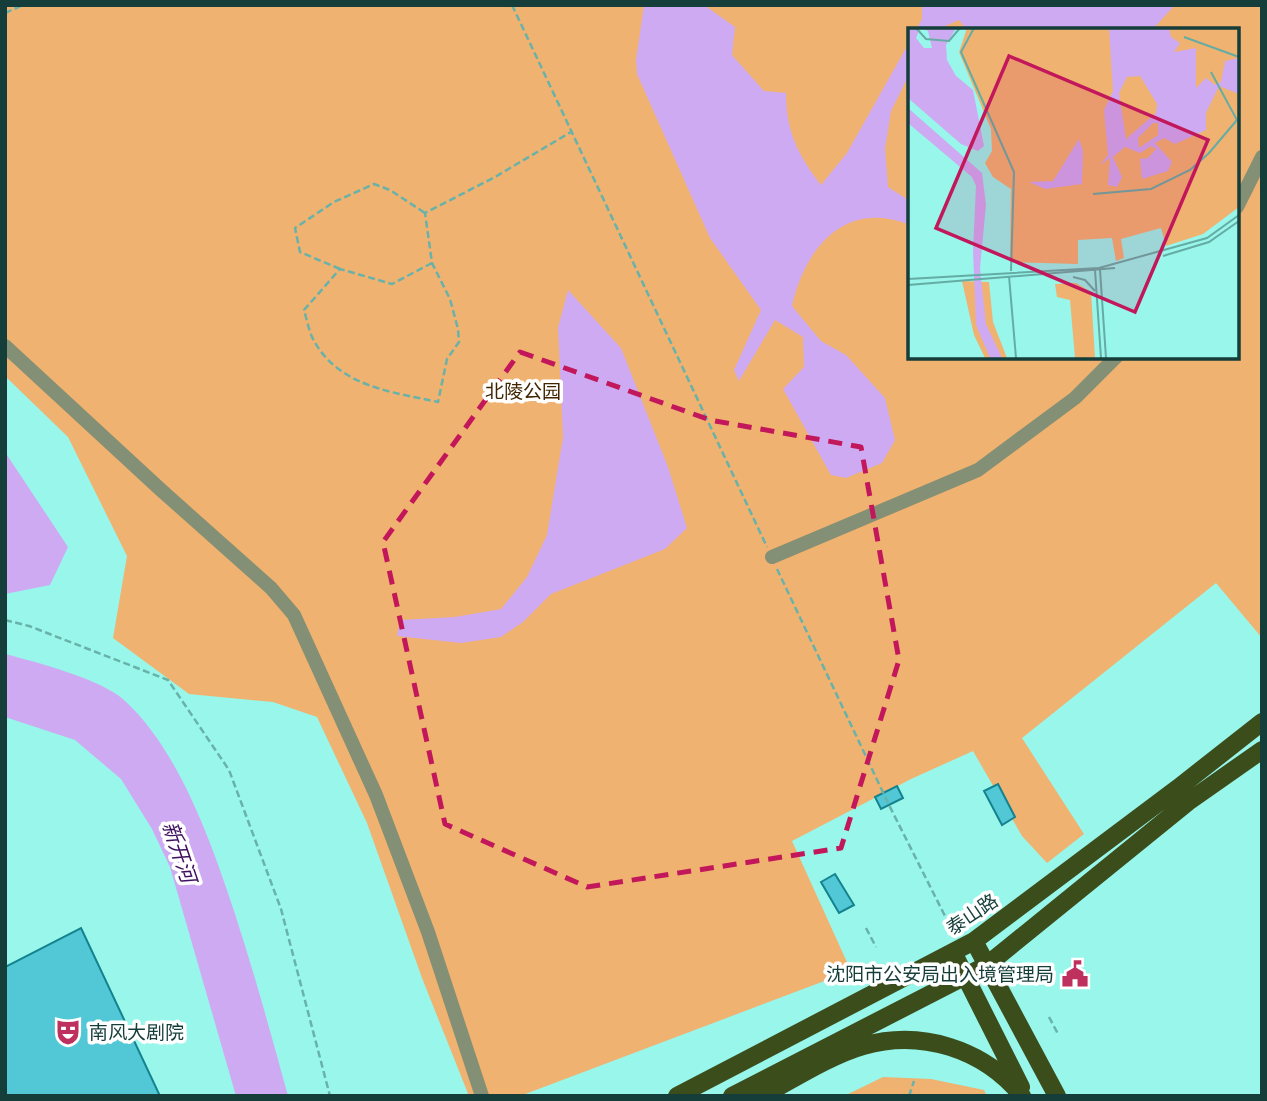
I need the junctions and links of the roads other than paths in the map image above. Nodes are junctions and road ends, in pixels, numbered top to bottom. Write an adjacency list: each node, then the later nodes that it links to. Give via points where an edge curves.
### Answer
1 (1262, 157): 2 (street)
2 (1239, 203)
3 (5, 346): 12 (street, via 271,588 294,615 376,795 428,932)
4 (1114, 359): 5 (street, via 1075,398 978,470)
5 (772, 557)
6 (1262, 722): 8 (main road, 泰山路)
7 (1262, 750): 10 (main road, via 1188,802)
8 (974, 941): 9 (main road, 泰山路); 10 (main road)
9 (953, 952): 11 (main road); 13 (main road, 泰山路)
10 (987, 965): 11 (main road); 17 (main road)
11 (965, 977): 14 (main road); 16 (main road)
12 (482, 1096)
13 (677, 1096)
14 (732, 1096)
15 (762, 1096): 16 (main road, via 861,1046 903,1040 950,1045 1002,1075)
16 (1024, 1096)
17 (1057, 1096)

